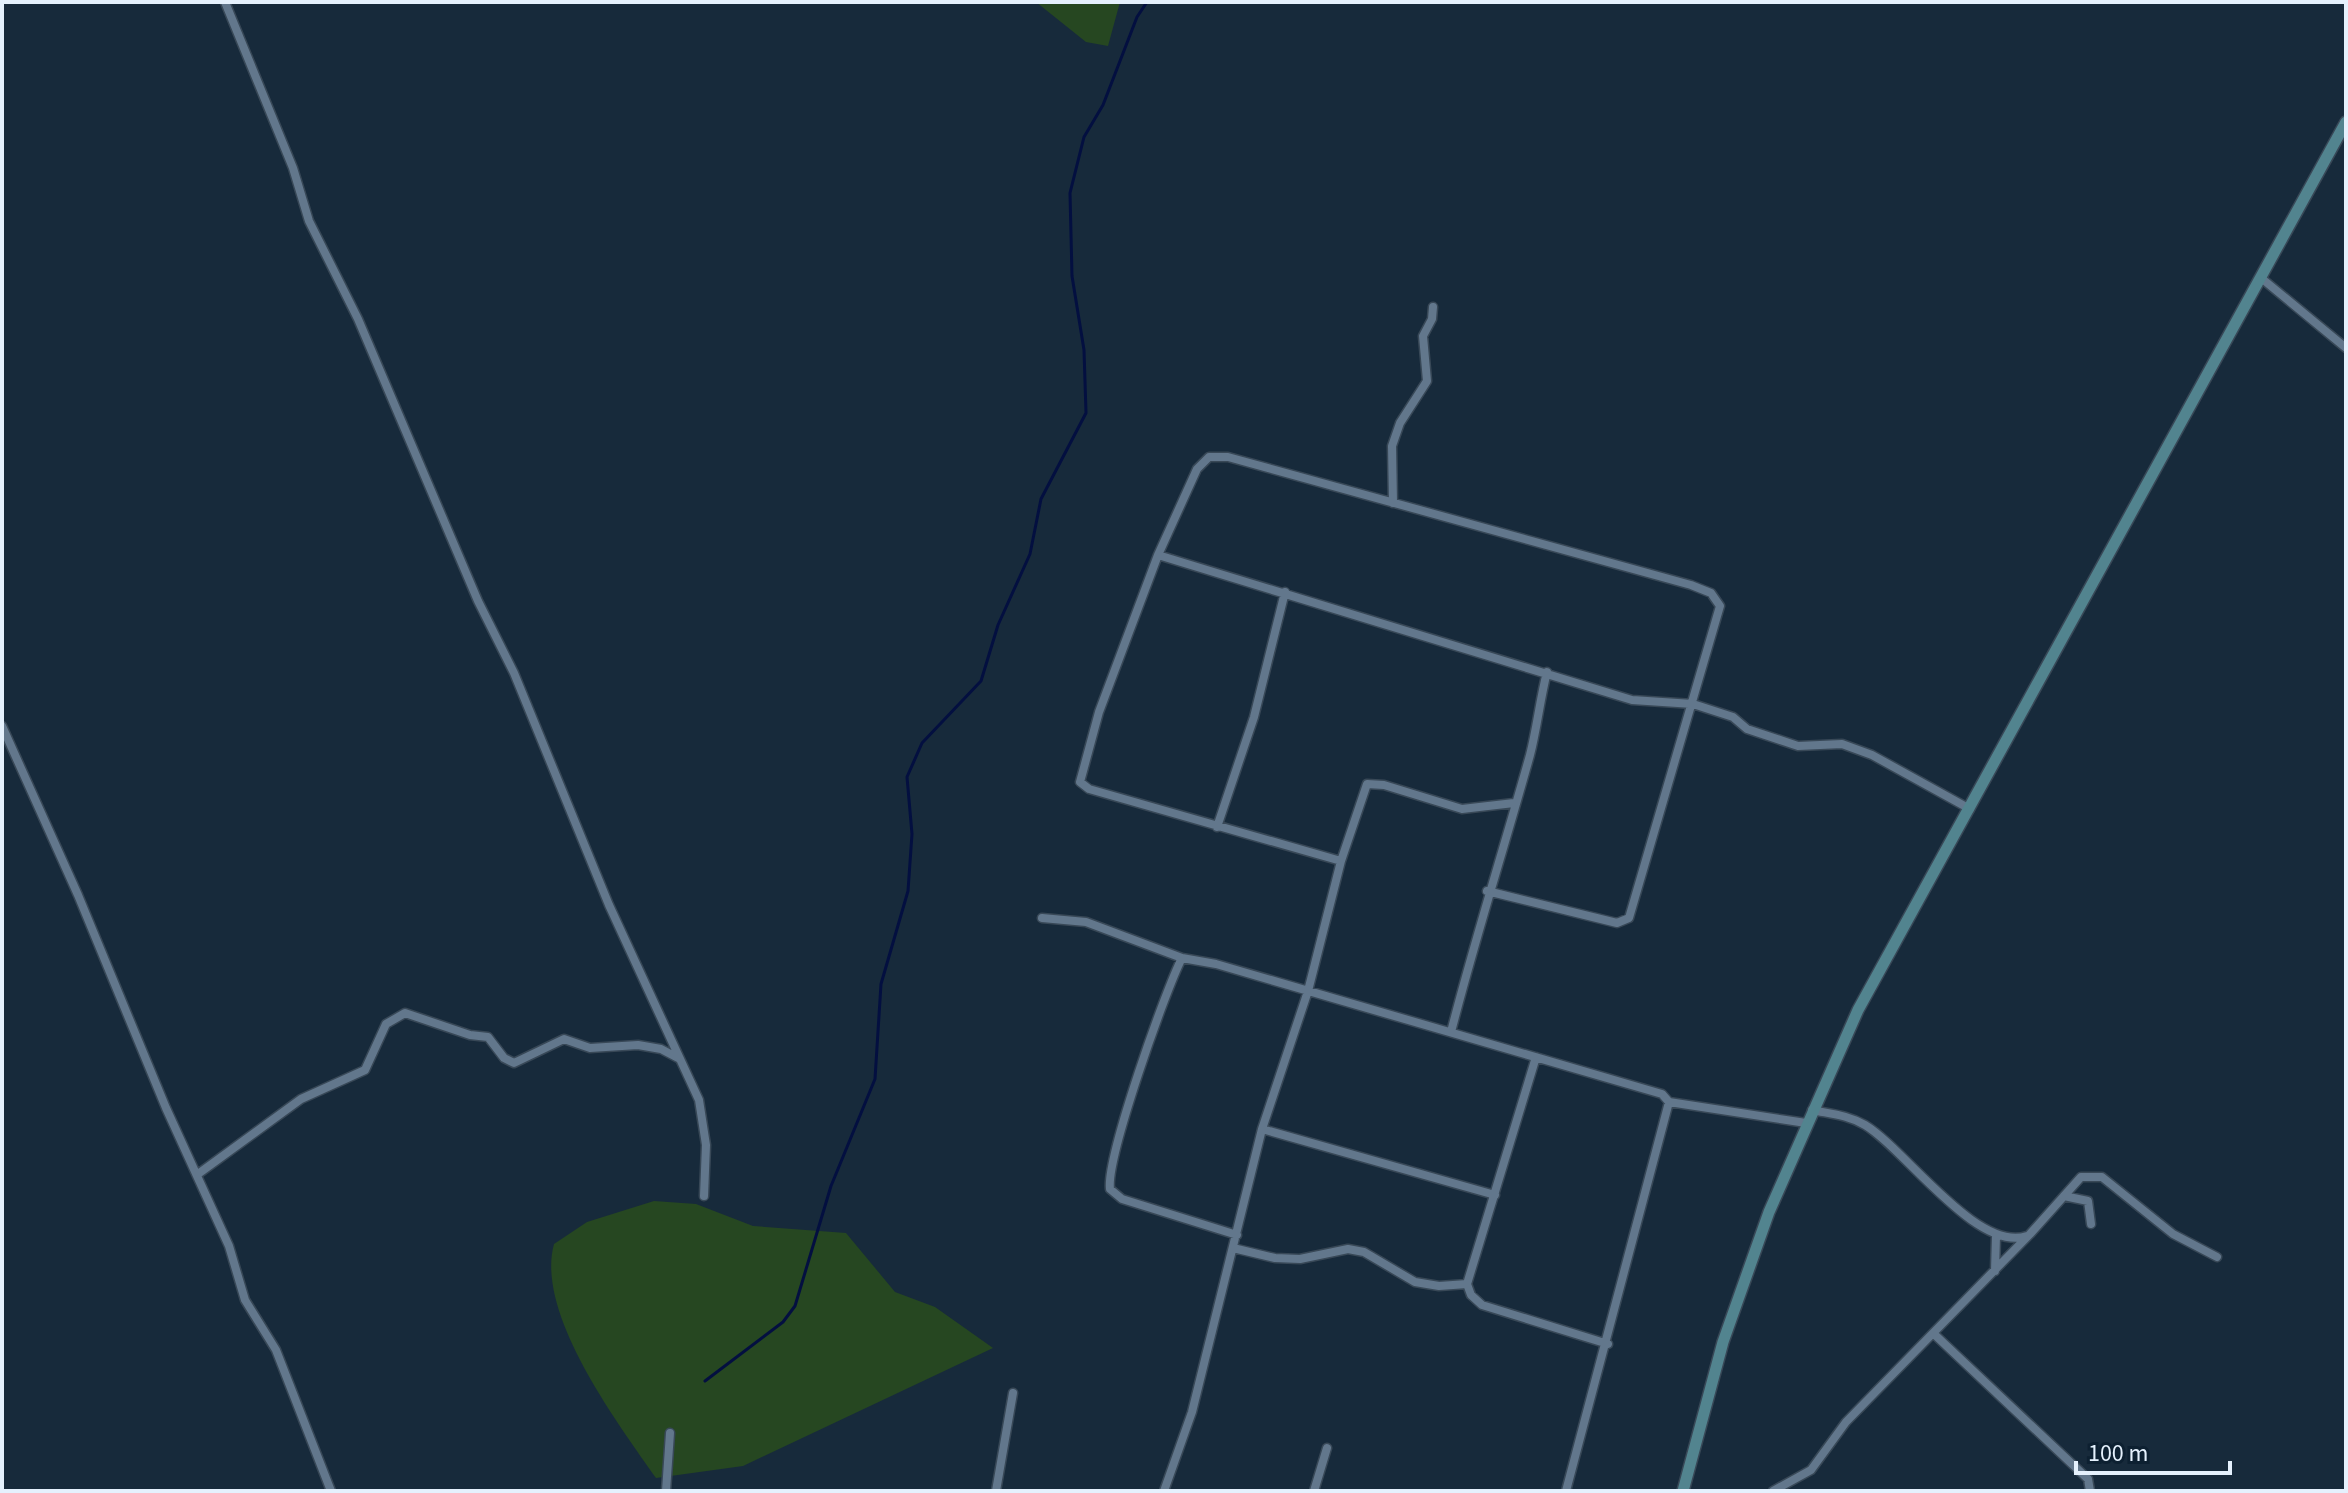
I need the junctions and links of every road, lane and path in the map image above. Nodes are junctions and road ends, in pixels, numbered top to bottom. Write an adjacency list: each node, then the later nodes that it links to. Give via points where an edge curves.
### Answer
1 (225, 2): 22 (street, via 293,168 309,221 358,319)
2 (2346, 122): 3 (main road)
3 (2260, 277): 5 (street); 13 (main road)
4 (1433, 307): 6 (street, via 1423,336 1427,381 1392,446)
5 (2346, 348)
6 (1393, 503): 7 (street, via 1228,457 1209,457 1197,469); 10 (street, via 1711,593 1720,606)
7 (1158, 555): 8 (street); 14 (street, via 1099,712 1080,782)
8 (1285, 592): 9 (street); 14 (street, via 1254,717)
9 (1547, 672): 10 (street, via 1632,700); 12 (street)
10 (1693, 704): 13 (street, via 1798,746 1842,744 1872,755); 16 (street, via 1629,918 1617,923)
11 (2, 726): 27 (street)
12 (1514, 803): 15 (street, via 1462,809 1367,784); 16 (street)
13 (1970, 809): 24 (main road, via 1858,1010)
14 (1217, 827): 15 (street)
15 (1341, 861): 19 (street)
16 (1487, 891): 20 (street)
17 (1042, 918): 18 (street, via 1086,922)
18 (1182, 958): 19 (street); 33 (street, via 1121,1131 1110,1189 1122,1199)
19 (1308, 991): 20 (street); 26 (street)
20 (1451, 1032): 21 (street)
21 (1536, 1057): 23 (street, via 1662,1094); 28 (street)
22 (680, 1058): 27 (street, via 638,1045 590,1048 564,1039 514,1063 488,1037 405,1013 386,1024 365,1070 301,1099); 29 (street, via 703,1113)
23 (1669, 1102): 25 (street); 40 (street)
24 (1812, 1110): 25 (main road); 34 (street, via 1849,1117 1868,1127)
25 (1806, 1123): 50 (main road, via 1723,1342)
26 (1262, 1129): 28 (street); 33 (street)
27 (198, 1174): 44 (street, via 245,1300 276,1350)
28 (1495, 1195): 38 (street)
29 (704, 1196)
30 (2064, 1196): 31 (street, via 2088,1201); 32 (street); 36 (street, via 2081,1177 2102,1177 2173,1234)
31 (2091, 1224)
32 (2030, 1234): 34 (street); 37 (street)
33 (1237, 1235): 35 (street)
34 (1996, 1236): 37 (street)
35 (1233, 1248): 38 (street, via 1300,1259 1348,1249 1364,1252 1415,1282); 47 (street, via 1192,1412)
36 (2217, 1257)
37 (1995, 1271): 39 (street)
38 (1467, 1284): 40 (street, via 1482,1305)
39 (1934, 1334): 51 (street, via 1846,1422 1811,1470); 52 (street, via 2088,1479)
40 (1608, 1344): 49 (street)
41 (1013, 1393): 46 (street)
42 (670, 1433): 45 (street)
43 (1327, 1448): 48 (street)
44 (331, 1491)
45 (666, 1491)
46 (996, 1491)
47 (1164, 1491)
48 (1314, 1491)
49 (1566, 1491)
50 (1683, 1491)
51 (1773, 1491)
52 (2090, 1491)

